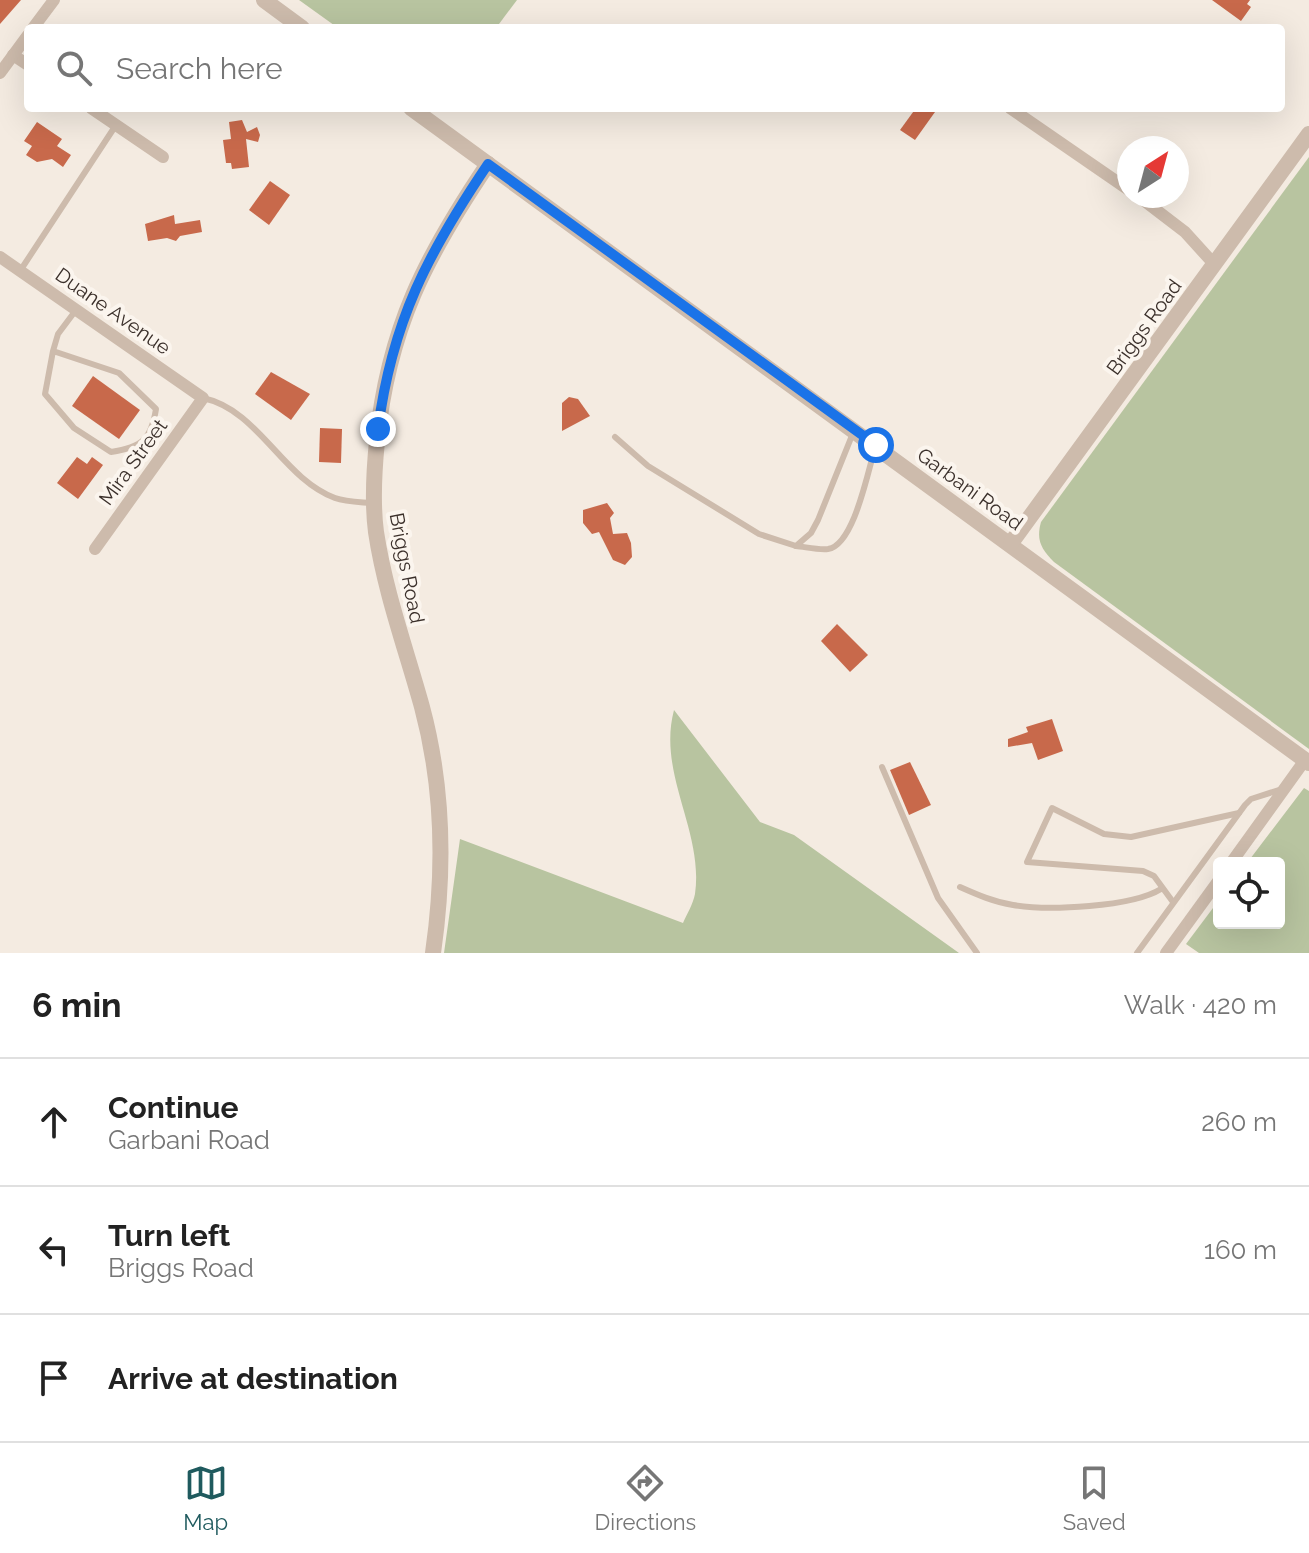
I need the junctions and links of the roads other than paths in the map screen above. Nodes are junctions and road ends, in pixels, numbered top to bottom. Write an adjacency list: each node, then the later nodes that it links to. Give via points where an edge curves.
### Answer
1 (54, 0): 3 (street)
2 (264, 0): 4 (street)
3 (36, 24)
4 (297, 24)
5 (24, 40): 6 (street)
6 (13, 55): 7 (street); 8 (street)
7 (24, 62)
8 (0, 73)
9 (97, 112): 12 (street)
10 (416, 112): 15 (street, Garbani Road)
11 (1016, 112): 16 (street)
12 (116, 125): 14 (street); 20 (lane)
13 (1309, 134): 19 (street, Briggs Road)
14 (163, 157)
15 (488, 164): 24 (street, Garbani Road); 27 (street, Briggs Road, via 433,250 395,340 378,429)
16 (1117, 182)
17 (1154, 208): 19 (street)
18 (0, 257): 20 (street, Duane Avenue)
19 (1214, 264): 28 (street, Briggs Road)
20 (20, 271): 21 (street, Duane Avenue)
21 (76, 310): 22 (lane); 23 (street, Duane Avenue)
22 (53, 351): 22 (lane, via 119,373 156,409 152,432 135,448 111,452 74,428 45,394)
23 (203, 398): 27 (lane, via 233,412 314,487 335,498); 30 (street, Mira Street)
24 (855, 429): 26 (street, Garbani Road); 29 (lane, via 818,520)
25 (615, 437): 29 (lane, via 648,466 759,534)
26 (876, 445): 28 (street, Garbani Road); 29 (lane, via 843,541 827,549)
27 (374, 503): 40 (street, Briggs Road, via 383,573 423,709 439,804 441,885)
28 (1011, 543): 31 (street, Garbani Road)
29 (796, 546)
30 (95, 549)
31 (1307, 762): 33 (street)
32 (882, 767): 41 (lane, via 938,898)
33 (1285, 788): 34 (lane, via 1251,799); 35 (street)
34 (1239, 813): 38 (lane, via 1131,837 1104,834 1052,808 1027,862 1143,871 1154,876); 39 (lane)
35 (1235, 857)
36 (960, 887): 38 (lane, via 1018,906 1125,901)
37 (1213, 888): 43 (street)
38 (1161, 889): 39 (lane)
39 (1173, 902): 42 (lane)
40 (433, 953)
41 (977, 953)
42 (1137, 953)
43 (1166, 953)

